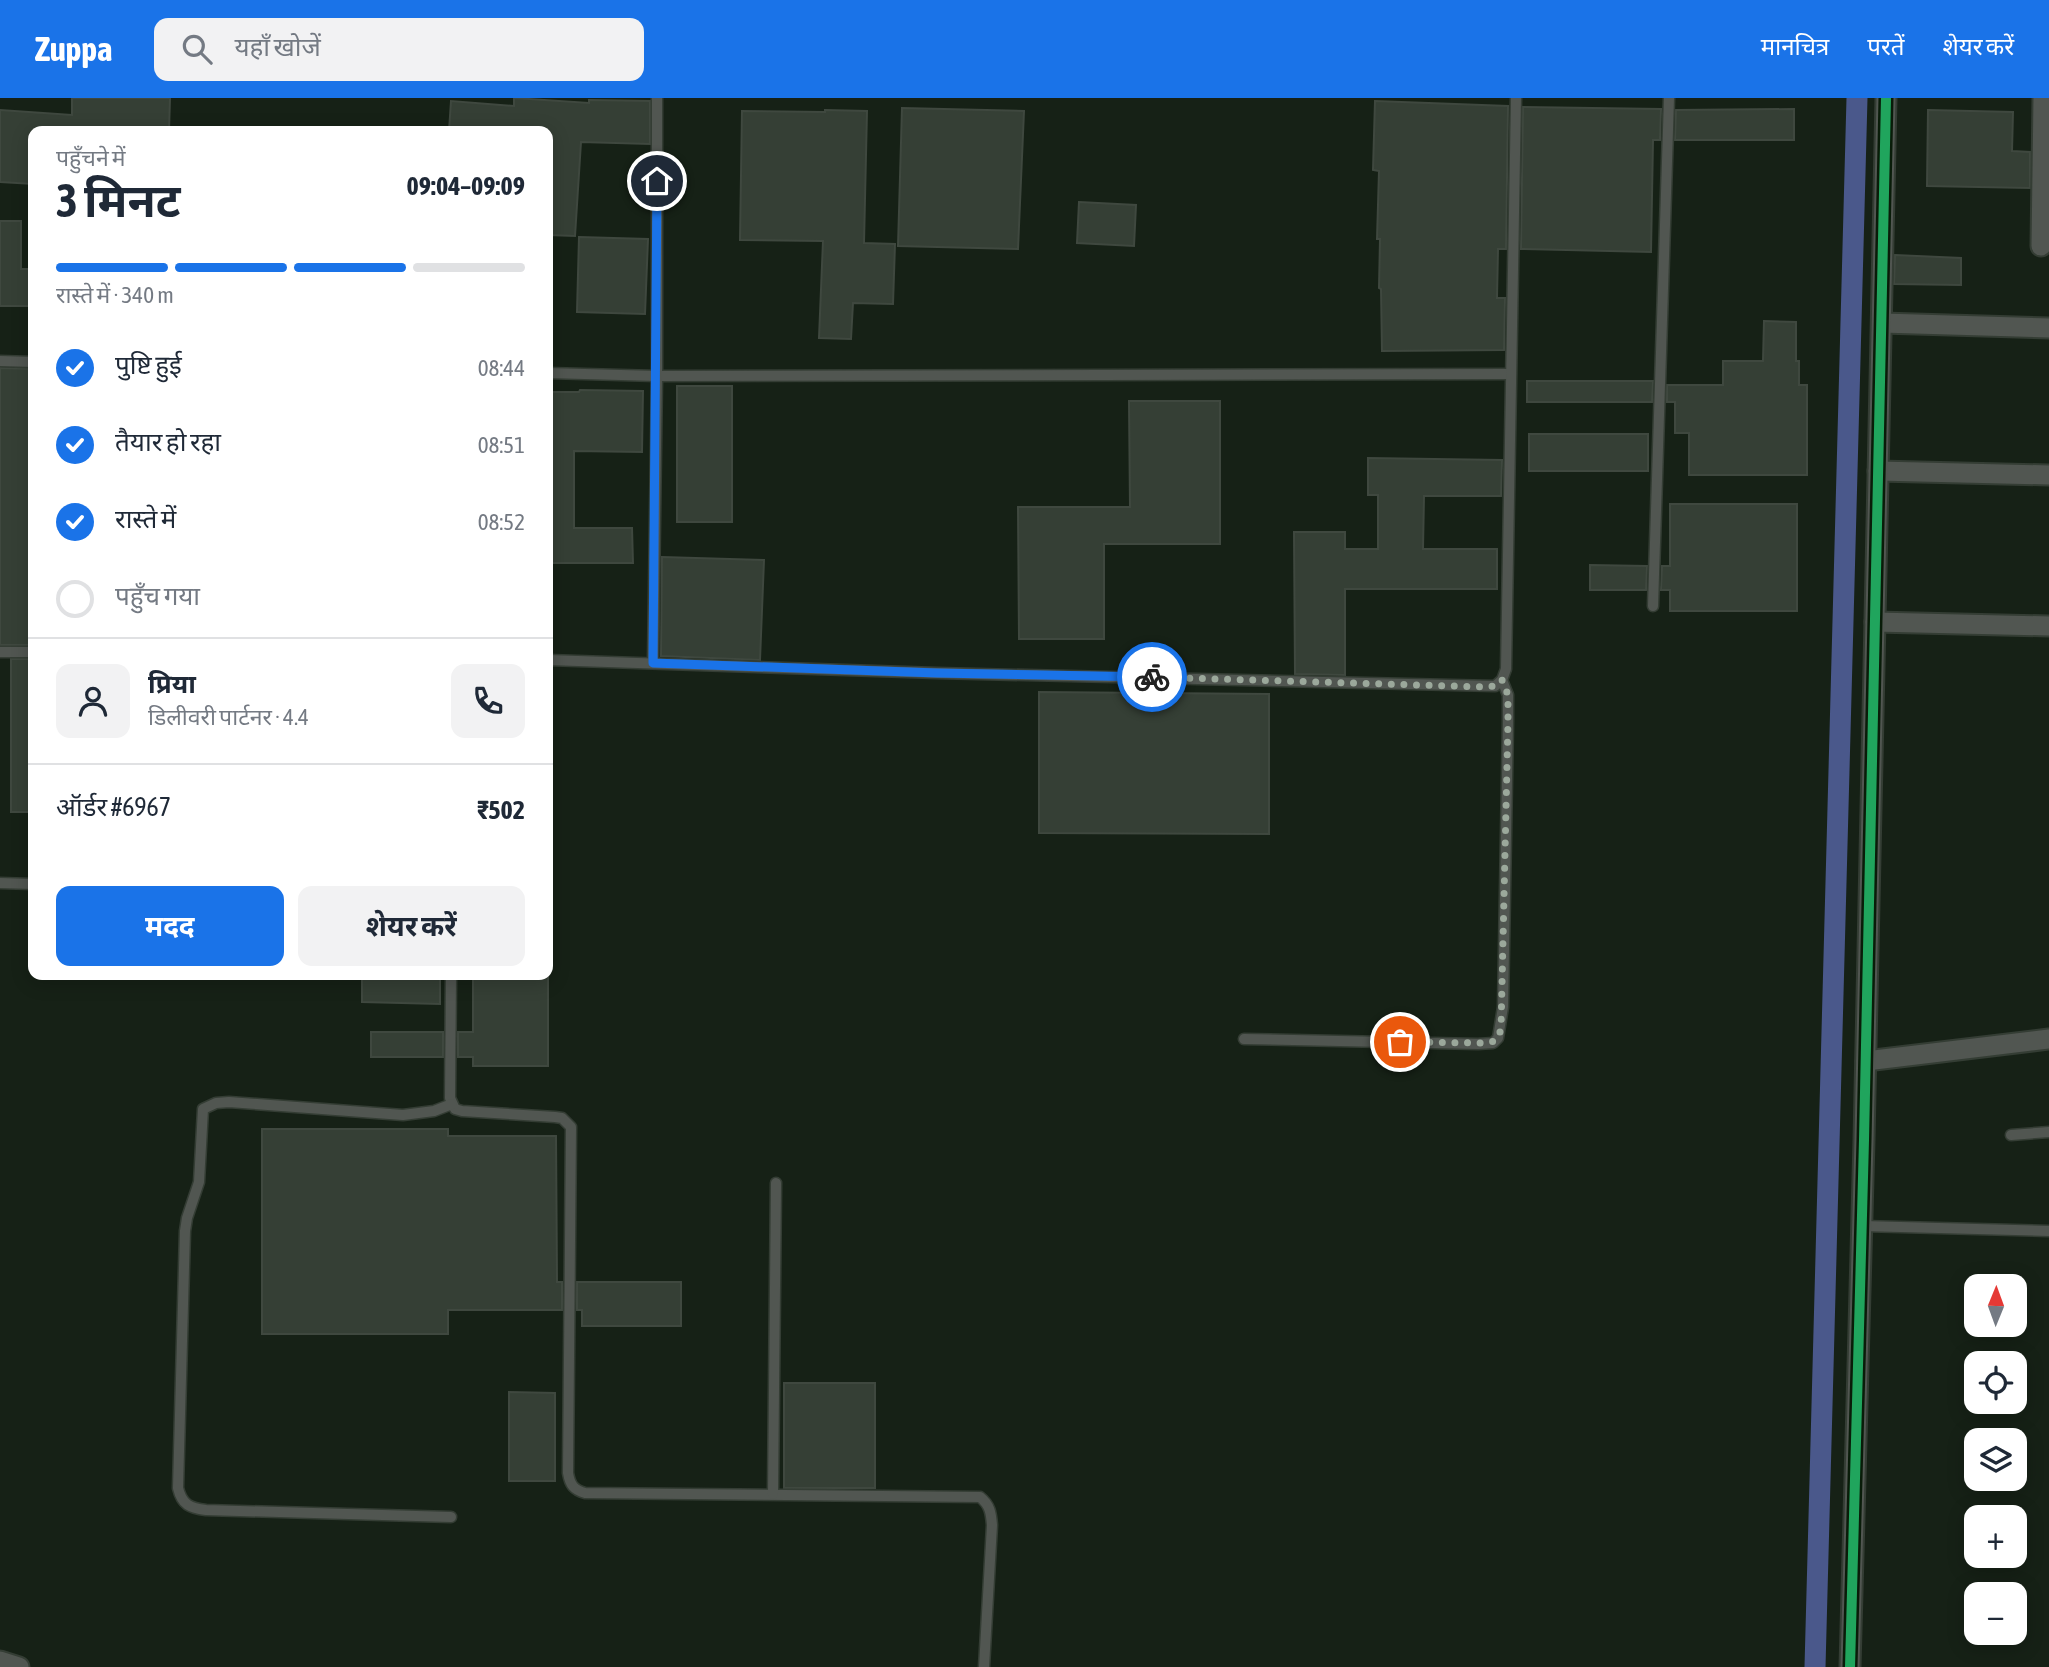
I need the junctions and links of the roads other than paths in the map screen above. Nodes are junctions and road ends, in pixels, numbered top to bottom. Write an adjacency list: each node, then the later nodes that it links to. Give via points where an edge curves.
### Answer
1 (657, 98): 13 (lane)
2 (1516, 98): 12 (lane)
3 (1669, 98): 16 (lane)
4 (1886, 98): 7 (street)
5 (2043, 98): 6 (street)
6 (2041, 246)
7 (1882, 323): 8 (street); 14 (street)
8 (2049, 328)
9 (0, 361): 10 (lane)
10 (28, 362)
11 (553, 373): 13 (lane)
12 (1510, 374): 13 (lane); 23 (lane, via 1506,669)
13 (657, 376): 22 (lane)
14 (1878, 471): 15 (street); 17 (street)
15 (2049, 475)
16 (1653, 606)
17 (1875, 622): 18 (street); 29 (street)
18 (2049, 626)
19 (0, 652): 20 (lane)
20 (28, 652)
21 (553, 660): 22 (lane)
22 (653, 663): 23 (lane, via 1486,687)
23 (1502, 680): 27 (lane, via 1508,695 1508,721 1503,1006 1498,1038 1478,1044)
24 (0, 883): 25 (lane)
25 (28, 884)
26 (451, 980): 30 (lane)
27 (1244, 1039)
28 (2049, 1039): 29 (street)
29 (1866, 1061): 34 (street)
30 (452, 1104): 36 (lane, via 462,1111 562,1118 571,1127 568,1473 573,1487 585,1493); 37 (lane, via 403,1115 229,1102 203,1109 199,1182 185,1231 178,1488 186,1506 206,1510)
31 (2049, 1132): 32 (lane)
32 (2011, 1135)
33 (776, 1183): 36 (lane)
34 (1862, 1226): 35 (lane); 41 (street)
35 (2049, 1231)
36 (773, 1494): 40 (lane, via 980,1497 991,1512 992,1525)
37 (452, 1517)
38 (0, 1661): 39 (street)
39 (19, 1667)
40 (984, 1667)
41 (1850, 1667)

